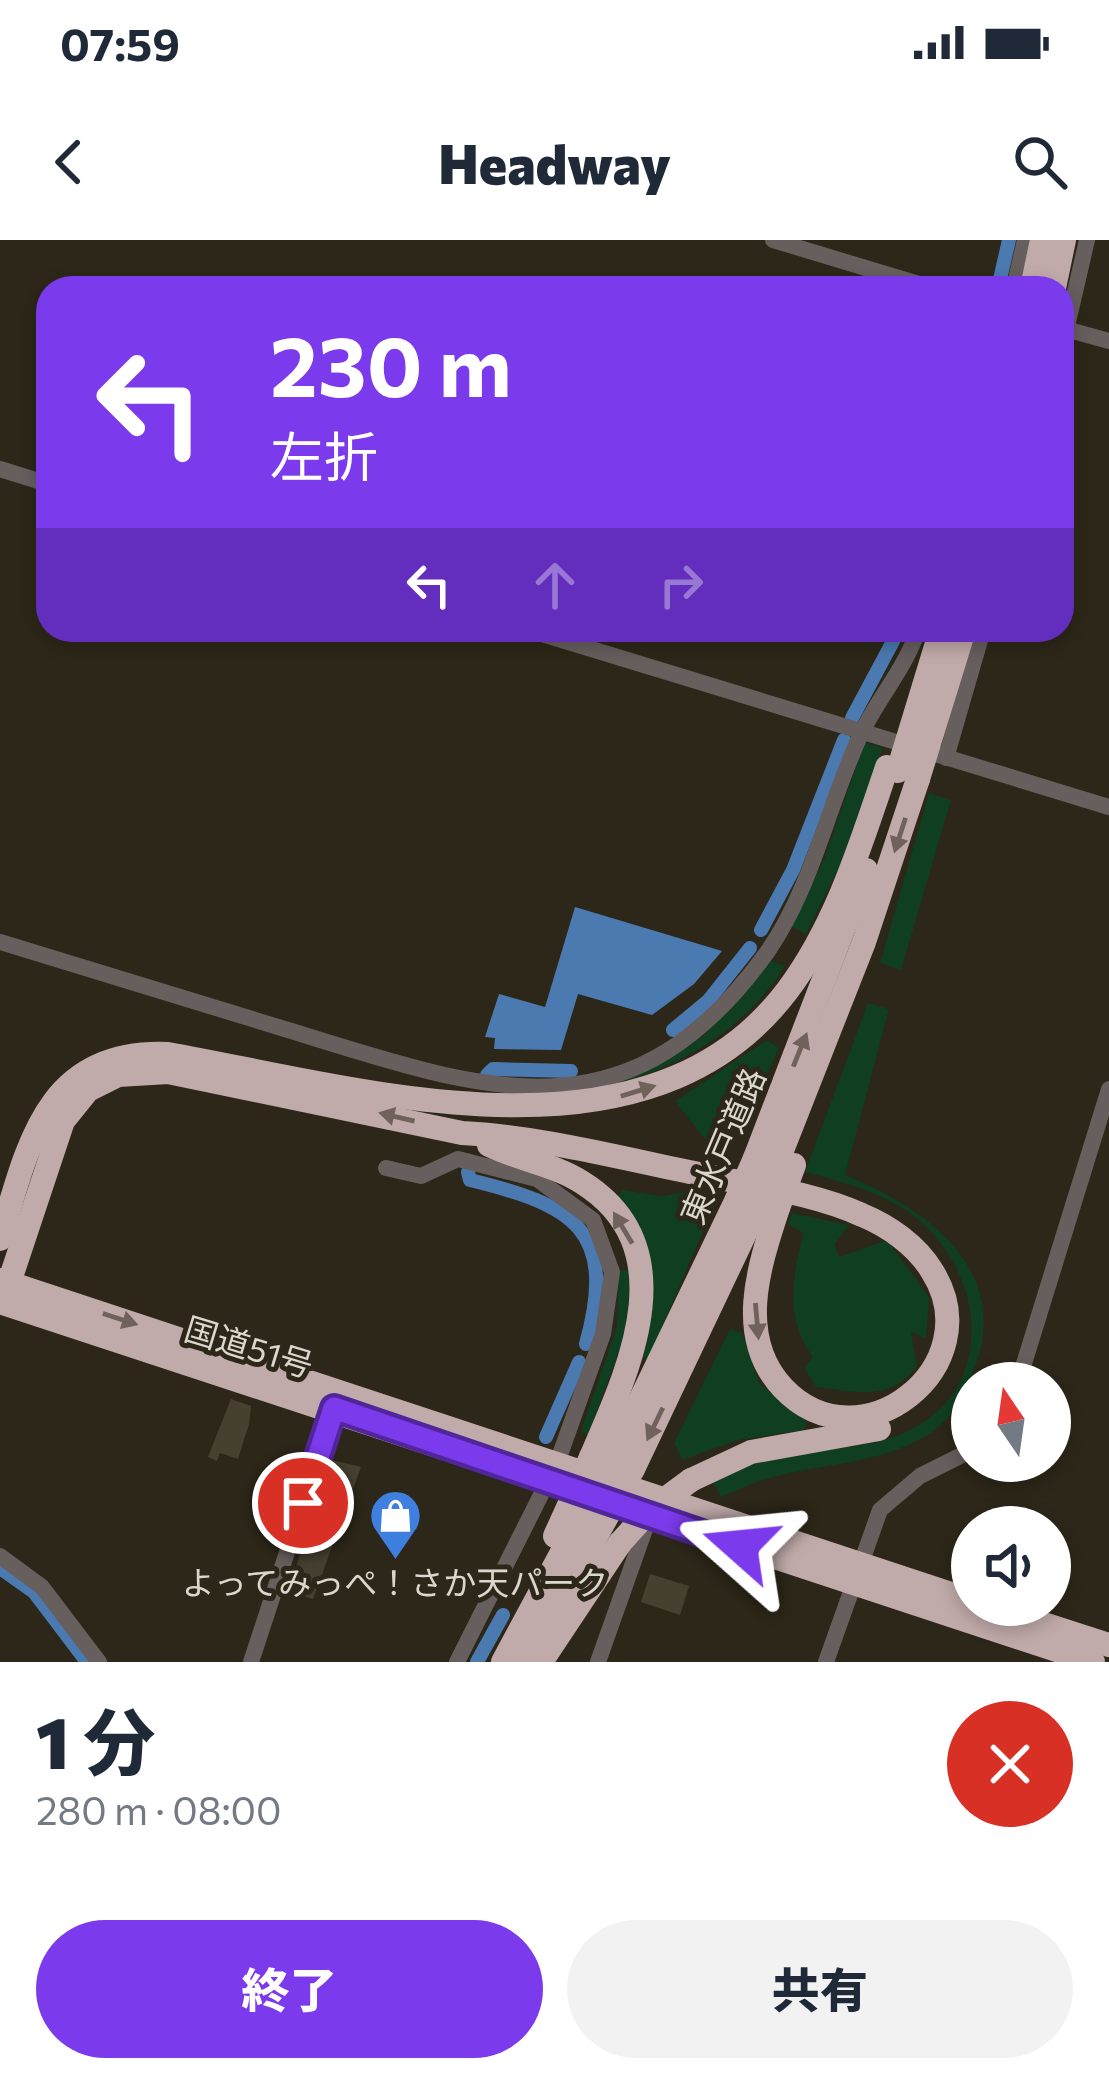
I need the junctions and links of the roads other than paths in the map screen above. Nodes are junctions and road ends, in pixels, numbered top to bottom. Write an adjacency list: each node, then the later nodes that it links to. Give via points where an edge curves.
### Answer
1 (773, 240): 6 (street)
2 (1024, 240): 7 (street)
3 (1042, 240): 8 (highway)
4 (1064, 240): 9 (highway)
5 (1088, 240): 10 (street)
6 (892, 276)
7 (1016, 276)
8 (1034, 276)
9 (1056, 276)
10 (1074, 294)
11 (1074, 331): 12 (street)
12 (1109, 341)
13 (0, 469): 14 (street)
14 (36, 480)
15 (568, 642): 20 (street)
16 (913, 642): 20 (street)
17 (937, 642): 22 (highway, bridge)
18 (959, 642): 22 (highway, 東水戸道路, bridge)
19 (980, 642): 21 (street)
20 (862, 732): 21 (street); 24 (street, via 810,868 760,961 677,1046 609,1078 549,1088 446,1078)
21 (946, 758): 23 (street)
22 (901, 772): 26 (highway, one-way to 22, via 608,1100 668,1082 740,1038 784,995 820,939); 28 (highway, 東水戸道路, one-way to 22); 28 (highway, 東水戸道路, one-way to 28, via 871,944)
23 (1109, 807)
24 (0, 942)
25 (1109, 1089): 33 (street)
26 (439, 1101): 31 (highway, via 168,1054 106,1060 71,1080 43,1118); 51 (highway, bridge, via 471,1117 856,1199 889,1212 943,1264 959,1301 960,1330 942,1384 920,1408 868,1432 751,1452 691,1480 610,1555)
27 (462, 1133): 30 (highway, one-way to 27, via 754,1303 770,1371 802,1403 834,1416 870,1417 900,1406 932,1374 947,1332 934,1272 892,1231 796,1195); 32 (highway, one-way to 32, via 168,1072 118,1075 88,1090 63,1120); 36 (highway, one-way to 27, via 641,1317 633,1242 589,1186)
28 (775, 1162): 30 (highway, 東水戸道路, bridge); 30 (highway, bridge)
29 (386, 1168): 37 (street, via 421,1176 458,1159 507,1170 562,1192 593,1220 609,1258 610,1292)
30 (758, 1204): 36 (highway, 東水戸道路)
31 (0, 1239)
32 (2, 1289): 34 (highway, 国道51号); 37 (highway, 国道51号, one-way to 37)
33 (1024, 1362)
34 (334, 1408): 37 (highway, 国道51号); 46 (street)
35 (951, 1461): 40 (street, via 898,1490 880,1510)
36 (612, 1462): 48 (highway, bridge); 49 (highway, 東水戸道路, bridge); 50 (highway, 東水戸道路, bridge)
37 (553, 1473): 38 (highway, 国道51号); 40 (highway, 国道51号); 47 (street)
38 (649, 1518): 40 (highway, 国道51号); 52 (street)
39 (0, 1556): 45 (street, via 42,1587)
40 (853, 1572): 41 (highway, 国道51号); 44 (highway, 国道51号); 53 (street)
41 (951, 1596)
42 (1050, 1626): 43 (highway)
43 (1109, 1645)
44 (1048, 1655): 54 (highway, 国道51号)
45 (99, 1662)
46 (251, 1662)
47 (457, 1662)
48 (493, 1662)
49 (503, 1662)
50 (527, 1662)
51 (541, 1662)
52 (598, 1662)
53 (826, 1662)
54 (1093, 1662)

